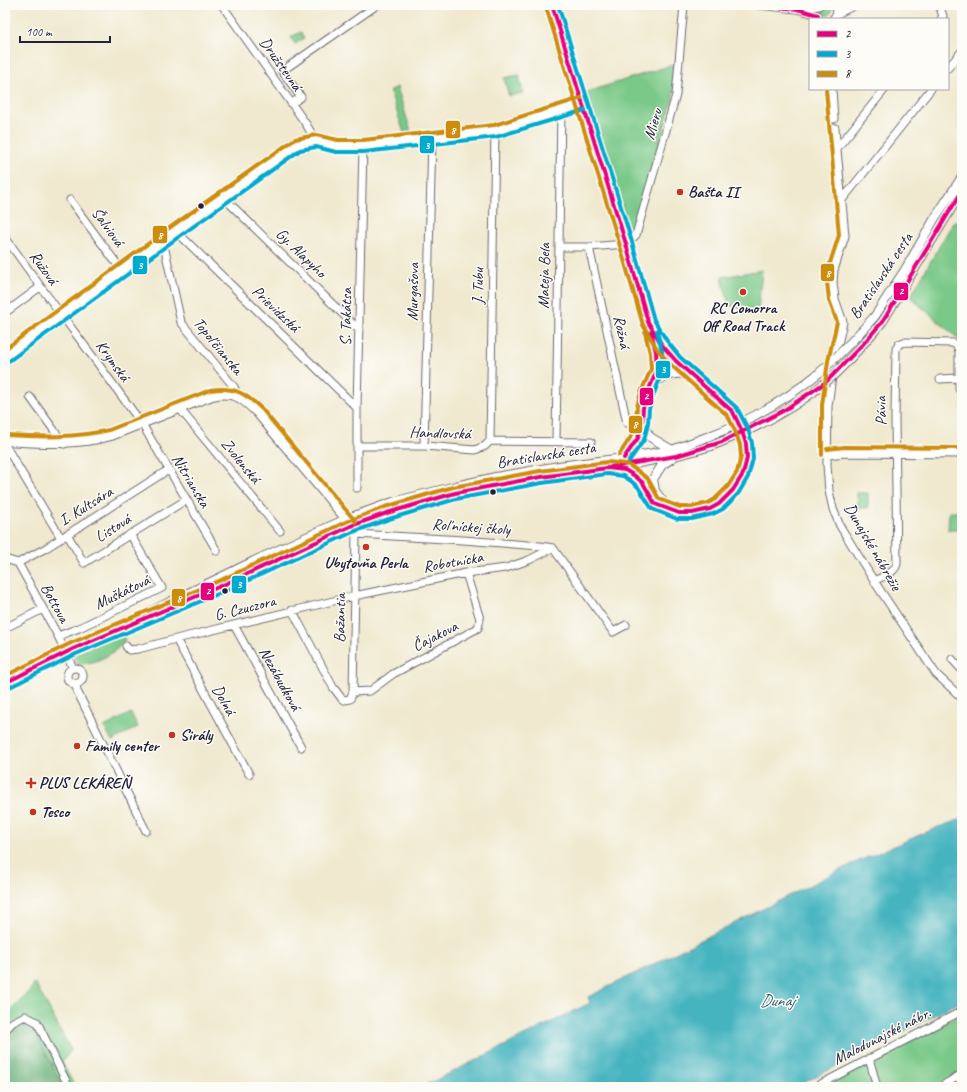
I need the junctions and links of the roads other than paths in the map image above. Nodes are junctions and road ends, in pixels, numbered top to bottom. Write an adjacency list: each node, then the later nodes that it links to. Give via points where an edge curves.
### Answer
1 (222, 5): 19 (street, Družstevná)
2 (377, 5): 19 (street, via 282,71 301,97)
3 (552, 5): 20 (street)
4 (684, 5): 37 (street, Mieru, via 676,95 636,235)
5 (758, 5): 10 (street)
6 (819, 5): 10 (street); 12 (street)
7 (836, 5): 11 (street, via 838,9)
8 (855, 5): 11 (street)
9 (939, 5): 13 (street)
10 (797, 8): 12 (street)
11 (835, 16)
12 (821, 18)
13 (942, 18)
14 (962, 51): 15 (street)
15 (949, 67)
16 (832, 90): 22 (street)
17 (884, 90): 28 (street)
18 (930, 90): 33 (street)
19 (292, 103): 26 (street, Družstevná)
20 (583, 104): 21 (street); 37 (street)
21 (562, 110): 24 (street); 38 (street, Mateja Bela)
22 (834, 119)
23 (835, 128): 28 (street, Dunajské nábrežie)
24 (495, 131): 25 (street); 63 (street, J. Tubu)
25 (432, 138): 27 (street); 69 (street, Murgašova)
26 (316, 141): 27 (street, via 337,146); 31 (street, via 298,144)
27 (363, 146): 45 (street, S. Takátsa)
28 (838, 146): 33 (street, Dunajské nábrežie)
29 (962, 177): 70 (main road, Bratislavská cesta, bridge, via 875,316 838,356 820,373 780,401)
30 (962, 191): 70 (main road, Bratislavská cesta, bridge, via 882,321 826,382 783,411 754,426 711,446)
31 (223, 197): 34 (street); 45 (street, Gy. Alapyho)
32 (70, 200): 40 (street, Šalviová)
33 (842, 200): 71 (street, Dunajské nábrežie, via 845,236 834,270 833,282 835,299 843,322 834,362 827,419)
34 (176, 231): 36 (street); 58 (street, Prievidzská)
35 (5, 237): 41 (street, Ružová)
36 (163, 241): 40 (street); 56 (street, Topoľčianska, via 181,322 234,387)
37 (626, 244): 39 (street); 44 (street)
38 (559, 247): 39 (street); 64 (street, Mateja Bela)
39 (589, 247): 59 (street, Rožná)
40 (122, 271): 43 (street)
41 (40, 287): 42 (street); 43 (street, Ružová)
42 (5, 313)
43 (62, 316): 46 (street); 61 (street, Krymská)
44 (648, 322): 47 (street, via 662,345); 48 (street, via 656,352)
45 (359, 330): 58 (street, S. Takátsa)
46 (5, 356)
47 (676, 361): 48 (street); 49 (street); 50 (street)
48 (657, 370): 54 (street)
49 (668, 375): 50 (main road, via 679,374); 54 (main road)
50 (695, 378): 79 (main road, via 737,418 746,444 746,463 737,486 714,507 686,513)
51 (959, 378): 52 (street); 53 (street, Pávia); 72 (street, Pávia, via 959,351 953,343 904,342 897,346)
52 (940, 379)
53 (960, 389)
54 (646, 394): 60 (main road)
55 (30, 397): 66 (street)
56 (239, 397): 57 (main road, via 219,395); 80 (main road, via 257,413)
57 (180, 408): 61 (main road); 81 (street, Zvolenská)
58 (357, 408): 68 (street, S. Takátsa)
59 (627, 423)
60 (642, 423): 70 (main road, via 650,437); 74 (main road, via 638,438)
61 (142, 424): 66 (main road, via 96,440); 76 (street, Nitrianska)
62 (5, 441): 66 (main road)
63 (490, 441): 64 (street, Handlovská); 69 (street, Handlovská, via 486,446 475,450)
64 (556, 441): 65 (street, Handlovská)
65 (591, 442)
66 (64, 444)
67 (5, 445): 84 (street)
68 (357, 446): 69 (street, Handlovská); 77 (street, S. Takátsa)
69 (424, 446)
70 (674, 453): 74 (main road, Bratislavská cesta); 75 (main road, Bratislavská cesta); 79 (main road, via 653,479 655,491)
71 (828, 454): 72 (street); 90 (street, Dunajské nábrežie, via 827,481 833,509)
72 (896, 454): 73 (street); 90 (street, Pávia, via 897,564 896,569 890,574)
73 (962, 454)
74 (624, 458): 80 (main road, Bratislavská cesta, via 559,466 463,484 393,502)
75 (608, 468): 79 (main road, via 625,470 635,476 643,483 655,504); 80 (main road, Bratislavská cesta, via 518,480 455,493)
76 (168, 470): 78 (street, Nitrianska); 84 (street, I. Kultsára)
77 (357, 488)
78 (186, 500): 82 (street, Listová); 86 (street, Nitrianska)
79 (668, 509)
80 (348, 523): 83 (street); 104 (main road, Bratislavská cesta, bridge, via 223,585 73,649)
81 (280, 532)
82 (130, 534): 84 (street, Listová, via 84,563); 97 (street, Muškátová, via 162,588)
83 (356, 534): 85 (street, Roľníckej školy); 91 (street, Bažantia)
84 (64, 536): 88 (street, I. Kultsára)
85 (554, 548): 89 (street, Robotnícka, via 506,568); 95 (street, via 613,632)
86 (217, 551)
87 (5, 559): 88 (street)
88 (18, 563): 92 (street, Bottova)
89 (466, 573): 91 (street, Robotnícka); 105 (street, Čajakova, via 480,619 478,628 393,674 370,691)
90 (874, 581): 106 (street, Dunajské nábrežie, via 936,674)
91 (354, 596): 93 (street, G. Czuczora); 105 (street, Bažantia)
92 (43, 609): 96 (street); 97 (street, Bottova)
93 (292, 610): 94 (street, G. Czuczora); 105 (street, via 333,687 342,699 352,697)
94 (234, 625): 98 (street, G. Czuczora); 107 (street, Nezábudková)
95 (626, 625)
96 (5, 628)
97 (58, 636): 101 (street, Bottova)
98 (176, 639): 99 (street, G. Czuczora, via 130,650); 108 (street, Dolná)
99 (126, 646)
100 (952, 659): 102 (street)
101 (72, 668): 103 (street, via 68,672 68,678 72,683); 103 (street, via 78,669 82,674)
102 (962, 670)
103 (76, 683): 109 (street, via 77,691)
104 (5, 684)
105 (353, 692)
106 (962, 698)
107 (301, 747)
108 (249, 774)
109 (146, 831)
110 (962, 1011): 112 (street, Malodunajské nábr.)
111 (5, 1030): 114 (street, via 25,1016 36,1022)
112 (870, 1058): 115 (street, Malodunajské nábr.); 116 (street)
113 (962, 1074): 117 (street)
114 (69, 1087)
115 (815, 1087)
116 (877, 1087)
117 (940, 1087)

